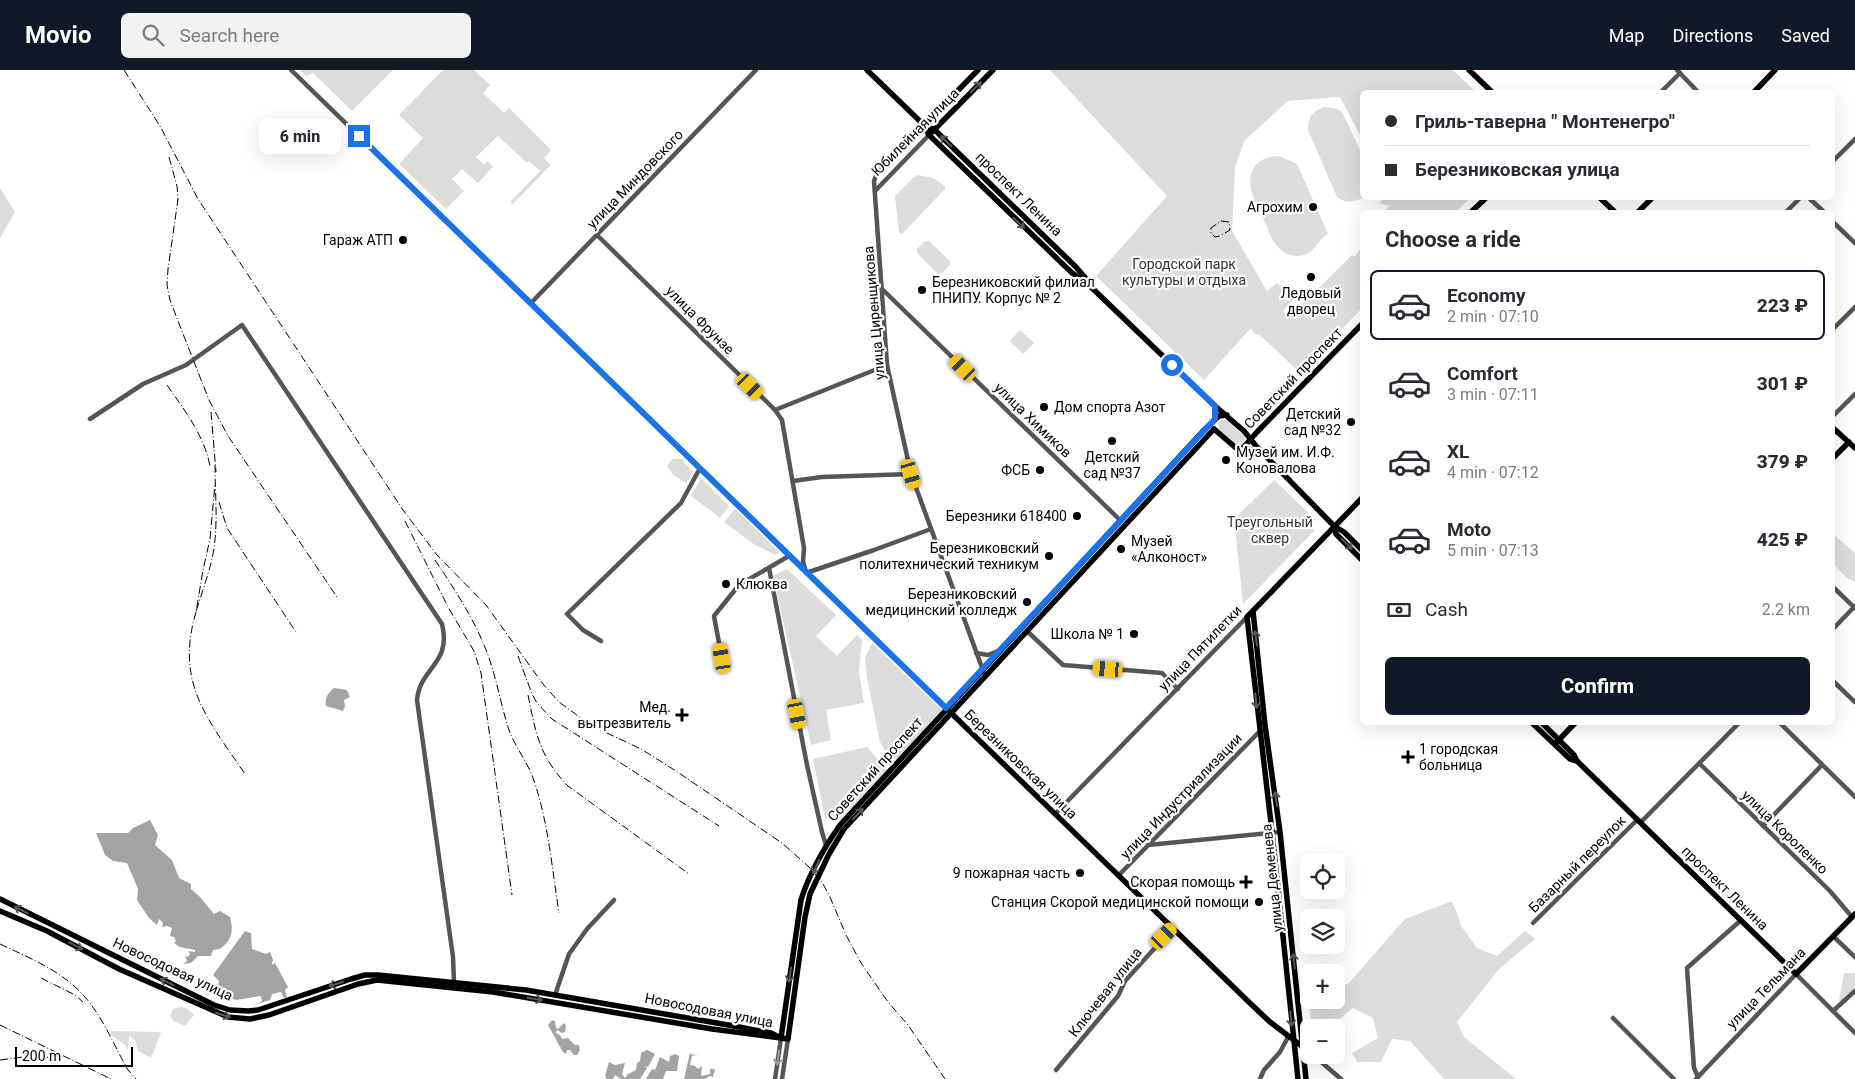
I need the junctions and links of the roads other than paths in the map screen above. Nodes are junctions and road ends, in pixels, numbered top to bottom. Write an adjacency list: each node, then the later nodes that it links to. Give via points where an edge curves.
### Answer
1 (291, 70): 35 (street, Березниковская улица)
2 (756, 70): 31 (street, улица Миндовского)
3 (868, 70): 14 (main road, проспект Ленина)
4 (978, 70): 14 (main road, Юбилейная улица)
5 (994, 70): 15 (main road, Юбилейная улица, one-way to 5)
6 (1469, 70): 9 (main road)
7 (1775, 70): 13 (main road)
8 (1679, 71): 11 (street); 12 (street)
9 (1477, 73): 10 (main road)
10 (1490, 90)
11 (1663, 90)
12 (1696, 90)
13 (1756, 90)
14 (924, 125): 15 (main road, проспект Ленина); 16 (main road, проспект Ленина); 19 (street, улица Циренщикова, via 877,173)
15 (934, 130): 16 (main road, Юбилейная улица); 33 (main road, проспект Ленина, one-way to 15, via 1076,267)
16 (929, 135): 19 (street, Юбилейная улица); 33 (main road, проспект Ленина, one-way to 33)
17 (1855, 139): 18 (street)
18 (1835, 159)
19 (874, 191): 34 (street, улица Циренщикова)
20 (1484, 200): 25 (main road)
21 (1602, 200): 26 (main road)
22 (1650, 200): 27 (main road)
23 (1798, 200): 28 (street)
24 (1811, 200): 29 (street)
25 (1473, 210)
26 (1612, 210)
27 (1640, 210)
28 (1788, 210)
29 (1822, 210)
30 (1835, 224): 32 (street)
31 (597, 234): 35 (street, улица Миндовского); 42 (street, улица Фрунзе)
32 (1855, 242)
33 (1090, 287): 41 (main road, проспект Ленина)
34 (882, 289): 39 (street, улица Циренщикова); 59 (street, улица Химиков)
35 (531, 303): 55 (street, Березниковская улица)
36 (1855, 307): 38 (street)
37 (1360, 326): 49 (main road, Советский проспект)
38 (1835, 327)
39 (887, 364): 42 (street); 56 (street, улица Циренщикова)
40 (1855, 394): 43 (street)
41 (1215, 406): 44 (main road, проспект Ленина); 46 (main road)
42 (774, 410): 57 (street, улица Фрунзе, via 782,420)
43 (1835, 414)
44 (1227, 416): 46 (main road, Советский проспект); 49 (main road, проспект Ленина)
45 (90, 419): 116 (street, via 143,384 186,365 242,325 442,624 444,649 418,688 417,700)
46 (1215, 419): 47 (main road); 59 (main road, Советский проспект)
47 (1214, 429): 52 (main road, проспект Ленина, via 1233,446); 59 (main road, Советский проспект)
48 (1835, 429): 50 (main road)
49 (1251, 439): 52 (main road, Советский проспект); 54 (main road, проспект Ленина)
50 (1849, 442): 51 (main road); 53 (main road)
51 (1855, 448)
52 (1242, 449): 54 (main road, проспект Ленина)
53 (1835, 455)
54 (1266, 456): 60 (main road, проспект Ленина)
55 (700, 468): 63 (street, Березниковская улица); 73 (street, via 682,503 567,614)
56 (911, 474): 57 (street); 61 (street, улица Циренщикова)
57 (792, 481): 66 (street, улица Фрунзе)
58 (1360, 500): 60 (main road, улица Пятилетки)
59 (1123, 522): 72 (main road, Советский проспект); 74 (main road, Советский проспект)
60 (1334, 526): 62 (main road, проспект Ленина); 64 (main road, проспект Ленина, one-way to 64, via 1336,534); 69 (main road, улица Пятилетки)
61 (931, 529): 66 (street); 75 (street, улица Циренщикова)
62 (1360, 548)
63 (789, 556): 65 (street); 66 (street, Березниковская улица)
64 (1360, 558)
65 (769, 568): 76 (street, via 739,585 714,616); 100 (street)
66 (806, 572): 84 (street, Березниковская улица)
67 (1835, 589): 68 (street)
68 (1855, 607): 71 (street)
69 (1253, 611): 70 (main road, улица Пятилетки); 78 (main road, улица Деменева, one-way to 69)
70 (1247, 617): 79 (main road, улица Деменева); 82 (street, улица Пятилетки)
71 (1835, 627)
72 (1027, 631): 80 (main road, Советский проспект); 82 (street, via 1063,665 1162,673)
73 (601, 642)
74 (999, 651): 75 (street, via 988,656); 77 (main road, Советский проспект)
75 (976, 653): 77 (street, улица Циренщикова)
76 (722, 658)
77 (982, 669): 80 (street, улица Циренщикова); 84 (main road, Советский проспект)
78 (1261, 675): 79 (main road); 99 (main road, улица Деменева, one-way to 78)
79 (1253, 676): 90 (main road, улица Деменева, one-way to 90)
80 (985, 677): 84 (main road, Советский проспект)
81 (1835, 683): 83 (street)
82 (1178, 688): 95 (street, улица Пятилетки)
83 (1855, 702)
84 (949, 711): 95 (main road, Березниковская улица); 100 (main road, Советский проспект, via 840,825); 102 (main road, Советский проспект, one-way to 84, via 844,829)
85 (1535, 725): 91 (main road, проспект Ленина)
86 (1543, 725): 91 (main road, проспект Ленина)
87 (1573, 725): 91 (main road)
88 (1737, 725): 92 (street, Базарный переулок)
89 (1782, 725): 93 (street)
90 (1259, 732): 98 (main road, улица Деменева); 101 (street, улица Индустриализации)
91 (1557, 742): 96 (main road, проспект Ленина)
92 (1700, 764): 96 (street, Базарный переулок); 97 (street, улица Короленко)
93 (1822, 765): 94 (street); 97 (street)
94 (1855, 797)
95 (1055, 814): 103 (main road, Березниковская улица)
96 (1639, 821): 108 (main road, проспект Ленина); 109 (street, Базарный переулок)
97 (1763, 826): 107 (street, улица Короленко)
98 (1272, 832): 99 (street); 101 (street); 124 (main road, улица Деменева, one-way to 124)
99 (1280, 832): 121 (main road, улица Деменева, one-way to 99)
100 (826, 845): 102 (main road); 123 (main road, Советский проспект, one-way to 123, via 804,892 799,913)
101 (1148, 845): 103 (street, улица Индустриализации)
102 (830, 854): 125 (main road, Советский проспект, via 810,894)
103 (1118, 876): 110 (main road, Березниковская улица)
104 (1, 900): 106 (main road, via 3,906); 113 (main road, Новосодовая улица, one-way to 104)
105 (614, 900): 118 (street, via 569,954)
106 (0, 910): 114 (main road, Новосодовая улица, one-way to 114)
107 (1854, 915): 111 (main road, улица Тельмана)
108 (1740, 921): 115 (main road, проспект Ленина); 130 (street, via 1686,968)
109 (1533, 923)
110 (1172, 928): 124 (main road, Березниковская улица, via 1270,1022); 129 (street, Ключевая улица, via 1125,981 1118,996)
111 (1834, 936): 112 (street); 115 (main road, улица Тельмана)
112 (1855, 957)
113 (124, 960): 114 (main road, via 118,962); 116 (main road, Новосодовая улица, one-way to 113, via 365,975 248,1012 207,1002)
114 (118, 968): 123 (main road, Новосодовая улица, one-way to 123, via 236,1019 269,1015 377,980 493,992)
115 (1796, 974): 119 (street, проспект Ленина); 130 (street, улица Тельмана)
116 (454, 982): 118 (main road, Новосодовая улица)
117 (1855, 991): 119 (street)
118 (555, 995): 123 (main road, Новосодовая улица, via 771,1033)
119 (1833, 1011): 122 (street, проспект Ленина)
120 (1613, 1018): 137 (street)
121 (1300, 1019)
122 (1855, 1033)
123 (781, 1038): 125 (main road); 131 (street, one-way to 131)
124 (1291, 1038): 126 (main road, Березниковская улица); 133 (street); 134 (main road, улица Деменева)
125 (788, 1039): 132 (street)
126 (1300, 1045)
127 (1305, 1064): 135 (main road, улица Деменева)
128 (1324, 1064): 136 (street)
129 (1056, 1070)
130 (1697, 1078)
131 (775, 1079)
132 (782, 1079)
133 (1260, 1079)
134 (1298, 1079)
135 (1306, 1079)
136 (1341, 1079)
137 (1674, 1079)

